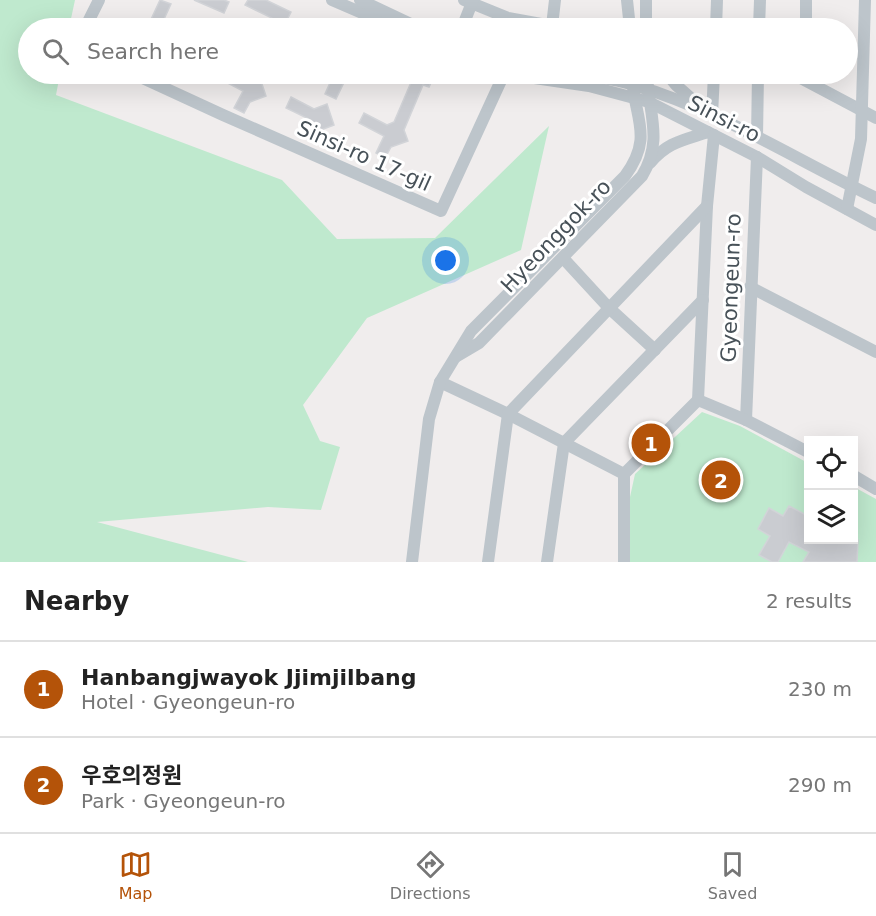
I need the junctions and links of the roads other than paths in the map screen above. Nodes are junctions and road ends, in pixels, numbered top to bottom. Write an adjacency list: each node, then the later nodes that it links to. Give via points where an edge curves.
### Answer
1 (99, 0): 12 (street)
2 (360, 0): 14 (street)
3 (555, 0): 17 (street)
4 (627, 0): 18 (street)
5 (646, 0): 19 (street)
6 (717, 0): 20 (street)
7 (760, 0): 21 (street)
8 (806, 0): 22 (street)
9 (865, 0): 35 (street)
10 (470, 1): 15 (street); 16 (street)
11 (340, 2): 13 (street)
12 (90, 18)
13 (375, 18)
14 (398, 18)
15 (465, 18)
16 (508, 18)
17 (553, 18)
18 (629, 18)
19 (646, 18)
20 (716, 18)
21 (759, 18)
22 (806, 18)
23 (156, 84): 24 (street, Sinsi-ro 17-gil, via 441,211)
24 (501, 84)
25 (575, 84): 34 (street, Sinsi-ro)
26 (633, 84): 34 (street)
27 (637, 84): 33 (street, Sinsi-ro)
28 (647, 84): 33 (street)
29 (675, 84): 36 (street)
30 (712, 84): 36 (street)
31 (758, 84): 40 (street)
32 (817, 84): 35 (street)
33 (648, 96): 34 (street, Sinsi-ro); 36 (street, Sinsi-ro); 38 (street); 39 (street, Sinsi-ro)
34 (634, 97): 38 (street)
35 (863, 111): 37 (street); 43 (street)
36 (708, 113): 40 (street, Sinsi-ro)
37 (876, 118)
38 (647, 124): 42 (street, Hyeonggok-ro, via 655,137); 54 (street, Hyeonggok-ro, via 636,161 625,176 471,331)
39 (711, 134): 41 (street, Sinsi-ro); 42 (street, via 674,143); 45 (street, Gyeongeun-ro)
40 (757, 138): 43 (street, Sinsi-ro)
41 (756, 157): 46 (street, Sinsi-ro); 49 (street, Gyeongeun-ro)
42 (648, 166): 48 (street, Hyeonggok-ro)
43 (852, 186): 44 (street, Sinsi-ro); 46 (street)
44 (876, 198)
45 (707, 206): 50 (street, Gyeongeun-ro); 51 (street, Gyeongeun-ro)
46 (847, 209): 47 (street, Sinsi-ro)
47 (876, 225)
48 (563, 258): 51 (street); 54 (street, Hyeonggok-ro, via 479,343)
49 (750, 287): 53 (street); 58 (street, Gyeongeun-ro)
50 (703, 300): 52 (street, Gyeongeun-ro); 56 (street, Gyeongeun-ro)
51 (609, 308): 52 (street); 57 (street, Gyeongeun-ro)
52 (655, 350): 59 (street, Gyeongeun-ro)
53 (876, 352)
54 (457, 357): 55 (street, Hyeonggok-ro)
55 (440, 382): 57 (street); 64 (street, Hyeonggok-ro, via 429,419)
56 (698, 400): 58 (street); 61 (street)
57 (508, 414): 59 (street); 65 (street)
58 (746, 420): 60 (street)
59 (564, 443): 61 (street); 66 (street)
60 (804, 450)
61 (624, 474): 67 (street)
62 (858, 478): 63 (street)
63 (876, 489)
64 (412, 562)
65 (488, 562)
66 (547, 562)
67 (624, 562)

